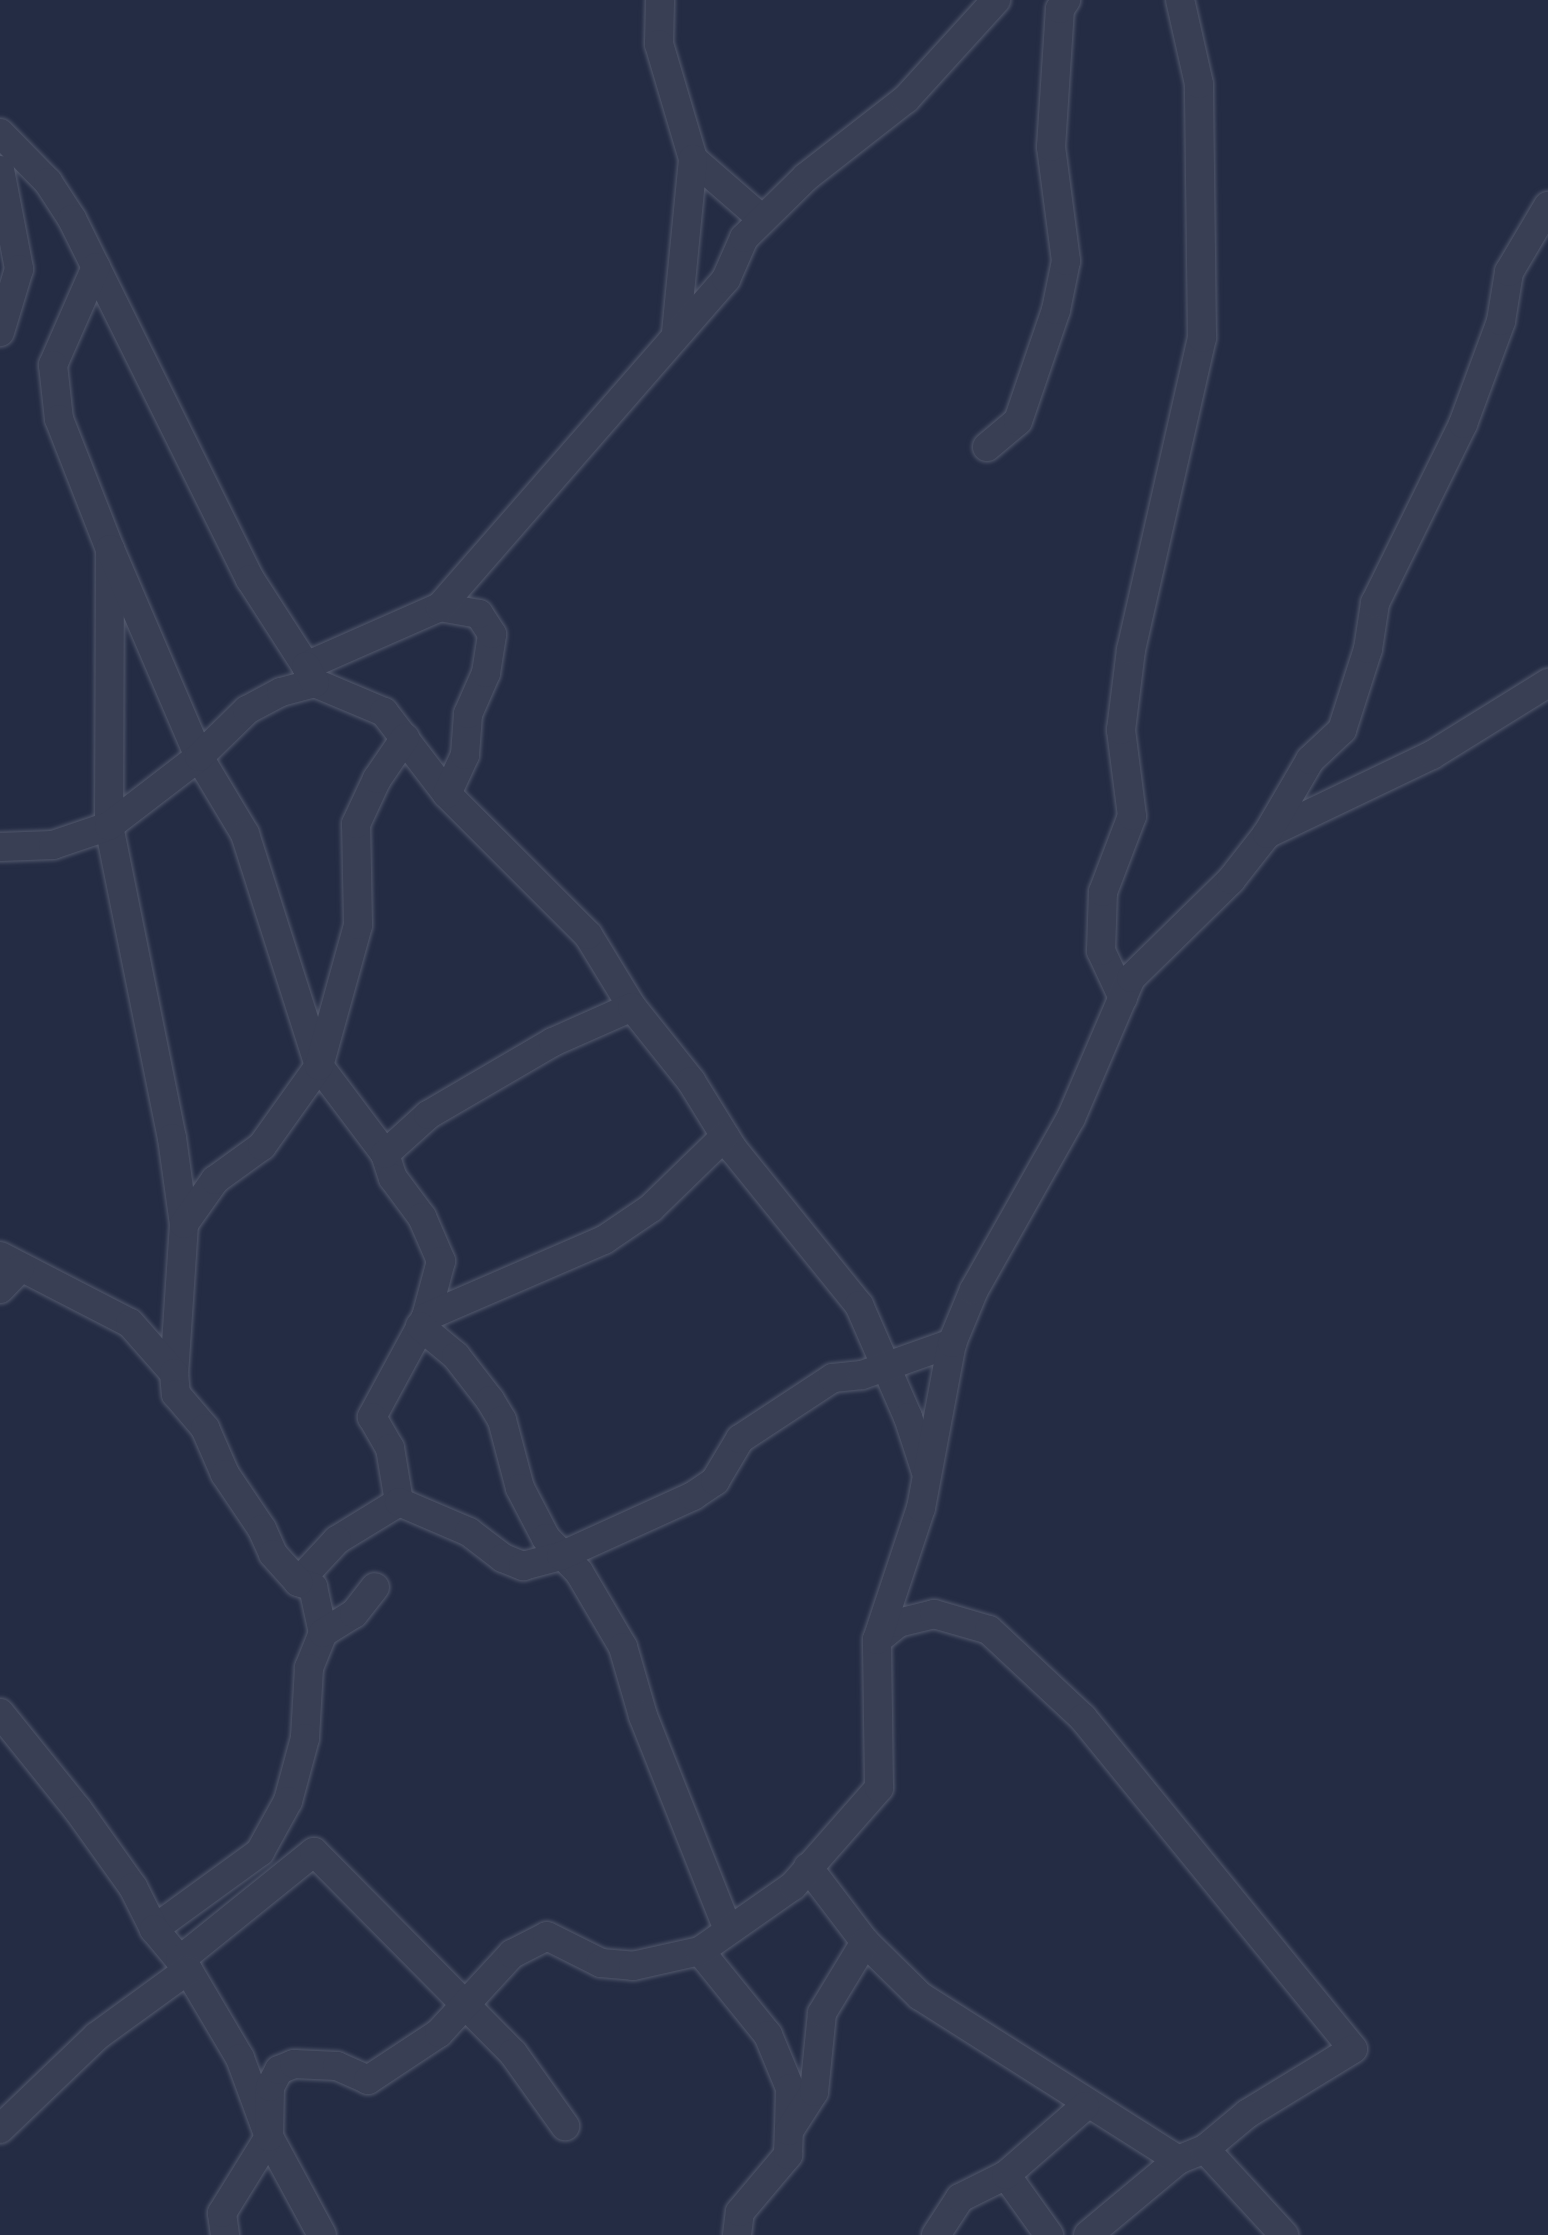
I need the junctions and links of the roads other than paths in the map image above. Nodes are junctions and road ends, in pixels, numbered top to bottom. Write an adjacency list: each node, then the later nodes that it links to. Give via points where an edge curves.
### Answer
1 (660, 0): 6 (street, via 659,44)
2 (996, 0): 9 (street, via 906,99 806,177)
3 (1066, 0): 13 (street, via 1060,9 1051,147 1066,261 1056,310 1018,421)
4 (1180, 0): 24 (street, via 1199,84 1202,338 1131,650 1121,730 1132,816 1103,892 1101,951)
5 (0, 133): 10 (street, via 48,182)
6 (693, 159): 9 (street); 12 (street)
7 (0, 170): 11 (street, via 19,269)
8 (1548, 206): 22 (street, via 1509,272 1501,321 1463,424 1375,603 1368,649 1342,730 1310,760)
9 (762, 219): 12 (street, via 744,238 726,279)
10 (96, 267): 14 (street, via 53,365 59,419); 16 (street, via 250,579)
11 (0, 332)
12 (676, 333): 15 (street)
13 (987, 447)
14 (110, 549): 19 (street); 21 (street)
15 (440, 607): 16 (street); 20 (street, via 479,614 492,634 486,673 468,714 465,755)
16 (310, 675): 18 (street, via 384,712); 19 (street, via 247,710)
17 (1548, 683): 22 (street, via 1432,755)
18 (405, 738): 20 (street); 26 (street, via 377,779 356,824 358,925)
19 (199, 757): 21 (street); 26 (street, via 245,834)
20 (447, 794): 25 (street, via 588,935)
21 (109, 826): 23 (street, via 53,845); 29 (street, via 172,1138)
22 (1267, 834): 24 (street, via 1231,880 1131,978)
23 (0, 847)
24 (1123, 998): 33 (street, via 1071,1118 974,1290)
25 (632, 1007): 27 (street, via 691,1081); 28 (street, via 553,1042 428,1115)
26 (319, 1066): 28 (street); 29 (street, via 262,1146 215,1180)
27 (725, 1136): 32 (street, via 651,1208 604,1240); 34 (street, via 802,1240 859,1305)
28 (385, 1154): 32 (street, via 393,1178 422,1217 441,1261)
29 (184, 1224): 35 (street)
30 (10, 1262): 31 (street); 35 (street, via 130,1323)
31 (0, 1289)
32 (423, 1321): 37 (street, via 372,1417 390,1448); 38 (street, via 502,1420 520,1488)
33 (952, 1343): 34 (street); 36 (street)
34 (884, 1364): 36 (street); 38 (street, via 862,1375 833,1378 740,1439 715,1481 693,1496)
35 (174, 1373): 39 (street, via 176,1394 205,1428 225,1474 273,1554)
36 (926, 1474): 42 (street, via 921,1508)
37 (399, 1502): 38 (street, via 469,1532 523,1566); 39 (street, via 337,1540)
38 (561, 1556): 46 (street, via 579,1572 623,1647 643,1716)
39 (298, 1582): 41 (street, via 313,1587)
40 (375, 1587): 41 (street, via 354,1614)
41 (323, 1633): 45 (street, via 309,1668 305,1738 288,1801 260,1852)
42 (877, 1640): 44 (street, via 879,1788); 56 (street, via 898,1623 934,1614 989,1630 1083,1718 1353,2049 1247,2114)
43 (0, 1713): 45 (street, via 133,1887)
44 (808, 1867): 46 (street, via 772,1904); 47 (street)
45 (154, 1929): 49 (street)
46 (728, 1930): 48 (street)
47 (865, 1942): 51 (street, via 949,2019); 54 (street, via 822,2013 814,2092)
48 (700, 1951): 50 (street, via 633,1966 601,1963 547,1936 512,1954); 54 (street, via 768,2035 790,2088)
49 (184, 1965): 50 (street, via 314,1852); 52 (street); 55 (street, via 240,2058)
50 (465, 2009): 53 (street, via 513,2053); 55 (street, via 415,2052 368,2080 337,2066 294,2064 279,2070 270,2087)
51 (1085, 2106): 57 (street); 58 (street)
52 (4, 2119)
53 (565, 2126)
54 (789, 2131): 61 (street, via 788,2155 740,2212)
55 (269, 2137): 59 (street); 60 (street, via 222,2213)
56 (1205, 2149): 57 (street); 65 (street)
57 (1178, 2160): 64 (street)
58 (1006, 2175): 62 (street, via 960,2198); 63 (street)
59 (311, 2229)
60 (225, 2235)
61 (737, 2235)
62 (936, 2235)
63 (1049, 2235)
64 (1088, 2235)
65 (1284, 2235)

